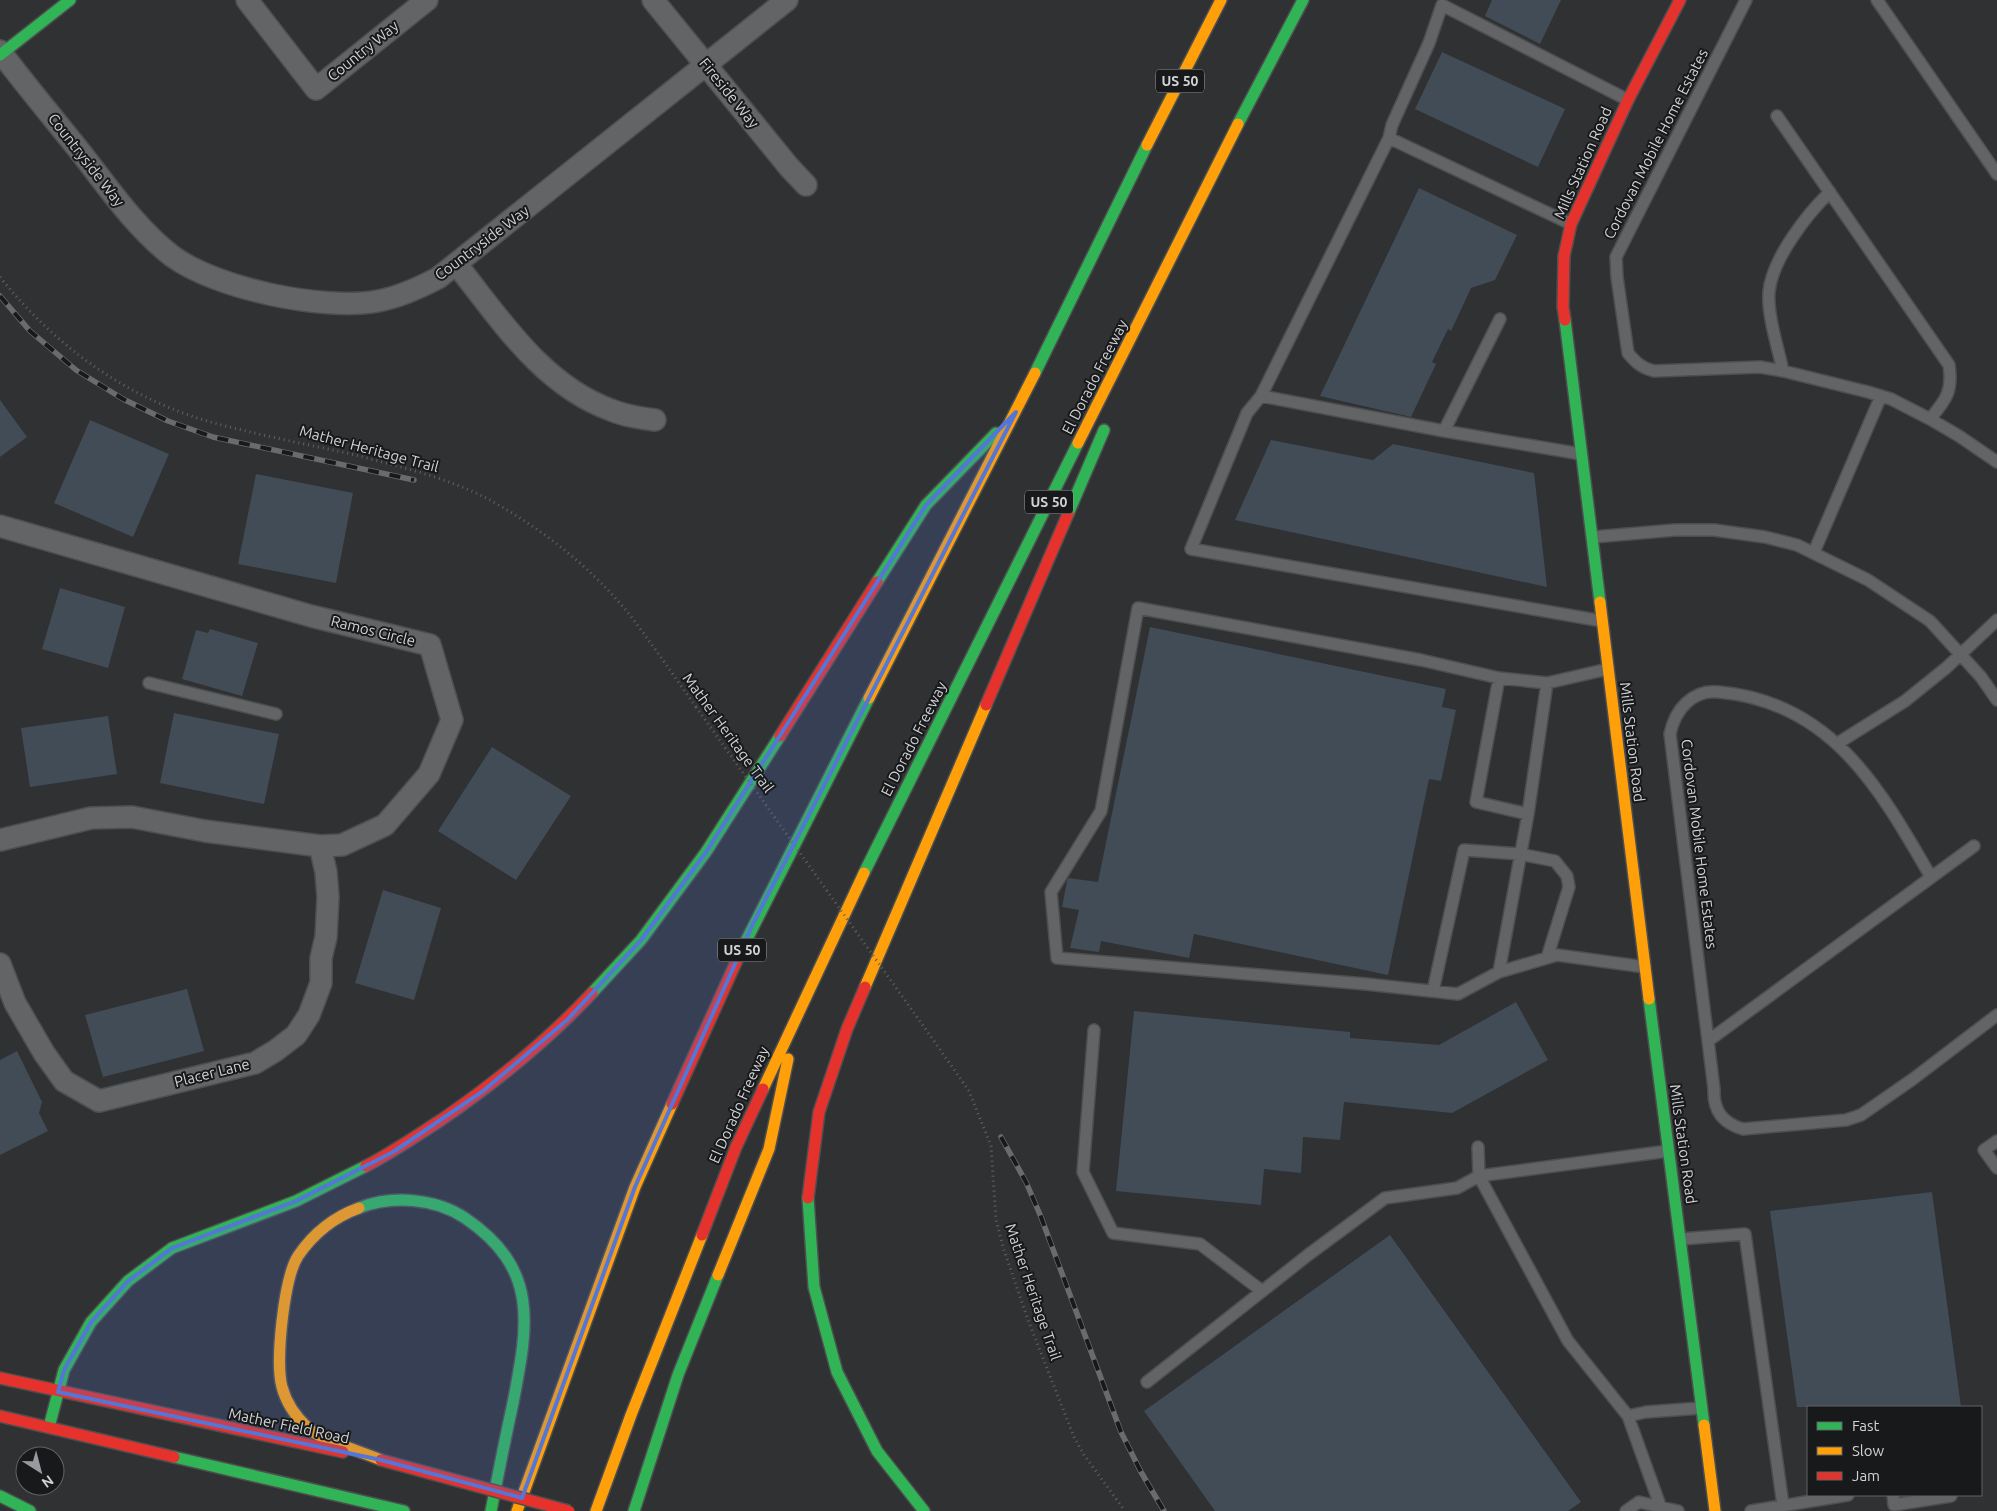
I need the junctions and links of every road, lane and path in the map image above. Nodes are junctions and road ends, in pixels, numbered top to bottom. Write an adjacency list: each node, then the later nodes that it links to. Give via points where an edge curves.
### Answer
1 (70, 0): 11 (main road)
2 (247, 0): 3 (street, Country Way, via 316,89)
3 (427, 0)
4 (653, 0): 12 (street, Fireside Way)
5 (787, 0): 12 (street, Countryside Way)
6 (1221, 0): 28 (main road, US 50)
7 (1303, 0): 16 (main road, El Dorado Freeway / US 50)
8 (1680, 0): 13 (main road, Mills Station Road)
9 (1746, 0): 25 (lane, Cordovan Mobile Home Estates, via 1616,257 1617,277 1628,352 1644,369 1760,367)
10 (1877, 0): 17 (lane)
11 (1, 53): 21 (street, Countryside Way, via 138,226 193,269 237,286 284,297 356,303 398,296 438,278)
12 (706, 66): 18 (street, Fireside Way); 21 (street, Countryside Way)
13 (1628, 100): 15 (lane, via 1442,5 1430,43); 20 (main road, Mills Station Road)
14 (1777, 116): 19 (lane)
15 (1389, 138): 20 (lane); 26 (lane)
16 (1218, 164): 24 (main road); 59 (main road, El Dorado Freeway / US 50, via 879,841)
17 (1997, 174)
18 (806, 185)
19 (1830, 192): 25 (lane, via 1795,232 1772,279 1769,304); 29 (lane, via 1949,365 1949,392)
20 (1572, 224): 33 (main road, Mills Station Road, via 1564,256 1563,306)
21 (457, 265): 30 (street, via 522,346 554,377 604,408)
22 (0, 276): 92 (path, Mather Heritage Trail, bridge, via 52,334 118,383 158,403 213,422 391,464 487,499 547,536 593,576 628,614 969,1092 991,1146 996,1220 1028,1320 1074,1437)
23 (1500, 319): 32 (lane)
24 (1143, 339)
25 (1783, 370): 27 (lane, Cordovan Mobile Home Estates)
26 (1261, 396): 32 (lane); 39 (lane, via 1247,413 1191,550)
27 (1881, 396): 29 (lane, Cordovan Mobile Home Estates); 37 (lane)
28 (1016, 412): 72 (main road, via 926,505 706,852 641,940 567,1020 483,1091 393,1152 296,1201 172,1248 128,1281 92,1322 64,1370); 87 (main road, US 50, via 753,924 635,1187)
29 (1930, 419): 34 (lane, Cordovan Mobile Home Estates)
30 (655, 420)
31 (1108, 421): 91 (main road, via 847,1029 819,1112 808,1199 814,1287 837,1372 877,1451)
32 (1444, 431): 33 (lane)
33 (1581, 454): 36 (main road, Mills Station Road)
34 (1997, 462)
35 (0, 526): 50 (street, Ramos Circle, via 311,616 430,645 452,720 429,774 386,825 342,845)
36 (1593, 537): 37 (lane, via 1649,531 1714,530 1765,537); 39 (main road, Mills Station Road)
37 (1814, 552): 40 (lane, via 1868,580 1930,621)
38 (1997, 620): 40 (lane)
39 (1602, 621): 41 (main road, Mills Station Road)
40 (1962, 654): 45 (lane); 47 (lane, via 1904,701)
41 (1608, 669): 44 (lane); 56 (main road, Mills Station Road)
42 (1499, 678): 44 (lane); 48 (lane, via 1476,802); 58 (lane, via 1421,660 1138,608 1101,811 1051,892 1057,958)
43 (150, 683): 46 (lane)
44 (1547, 683): 48 (lane)
45 (1997, 700)
46 (276, 714)
47 (1838, 743): 53 (lane, Cordovan Mobile Home Estates, via 1879,792); 62 (lane, Cordovan Mobile Home Estates, via 1808,720 1743,694 1714,691 1701,694 1689,700 1672,721 1670,734)
48 (1528, 814): 52 (lane)
49 (0, 840): 50 (street, Ramos Circle, via 91,818 132,817 205,831)
50 (320, 846): 55 (street, Placer Lane, via 328,897 321,983 309,1015 296,1035 254,1063 99,1101 64,1081 14,1002)
51 (1974, 846): 53 (lane)
52 (1520, 854): 54 (lane, via 1555,861 1567,876 1569,887); 57 (lane); 58 (lane, via 1464,850)
53 (1931, 877): 62 (lane)
54 (1547, 958): 56 (lane, via 1558,955); 57 (lane)
55 (0, 964)
56 (1646, 968): 65 (main road, Mills Station Road)
57 (1499, 972): 58 (lane, via 1458,994)
58 (1433, 992)
59 (800, 1007): 89 (main road, El Dorado Freeway / US 50, via 736,1147); 90 (main road, via 769,1149 678,1375)
60 (1997, 1015): 62 (lane, Cordovan Mobile Home Estates, via 1913,1079 1861,1115 1846,1120 1743,1129 1732,1126 1717,1111)
61 (1094, 1030): 69 (lane, via 1083,1172 1112,1233 1200,1244)
62 (1708, 1041)
63 (1997, 1141): 66 (lane, via 1984,1150)
64 (1478, 1147): 67 (lane)
65 (1668, 1150): 67 (lane); 68 (main road, Mills Station Road)
66 (1997, 1168)
67 (1479, 1176): 69 (lane, via 1457,1188 1385,1198); 75 (lane, via 1568,1341)
68 (1681, 1239): 73 (main road, Mills Station Road); 82 (lane, via 1745,1234)
69 (1262, 1291): 71 (lane)
70 (0, 1378): 72 (main road, Mather Field Road)
71 (1146, 1382)
72 (58, 1392): 76 (main road); 77 (main road, Mather Field Road)
73 (1701, 1408): 75 (lane); 95 (main road, Mills Station Road)
74 (0, 1416): 76 (main road)
75 (1628, 1416): 83 (lane)
76 (49, 1427): 85 (main road)
77 (381, 1460): 86 (main road, via 312,1432 289,1408 280,1387 278,1349 290,1276 298,1256 316,1232 331,1220 366,1204 413,1200 449,1209 473,1222 506,1256 523,1299 524,1346); 88 (main road, Mather Field Road, bridge)
78 (0, 1496): 84 (main road)
79 (1841, 1496): 82 (lane)
80 (1893, 1496): 81 (lane, via 1894,1505)
81 (1950, 1496)
82 (1782, 1504): 96 (lane)
83 (1661, 1508): 93 (lane, via 1639,1502); 94 (lane)
84 (30, 1511)
85 (404, 1511)
86 (490, 1511)
87 (517, 1511)
88 (569, 1511)
89 (596, 1511)
90 (634, 1511)
91 (924, 1511)
92 (1126, 1511)
93 (1626, 1511)
94 (1678, 1511)
95 (1715, 1511)
96 (1751, 1511)

